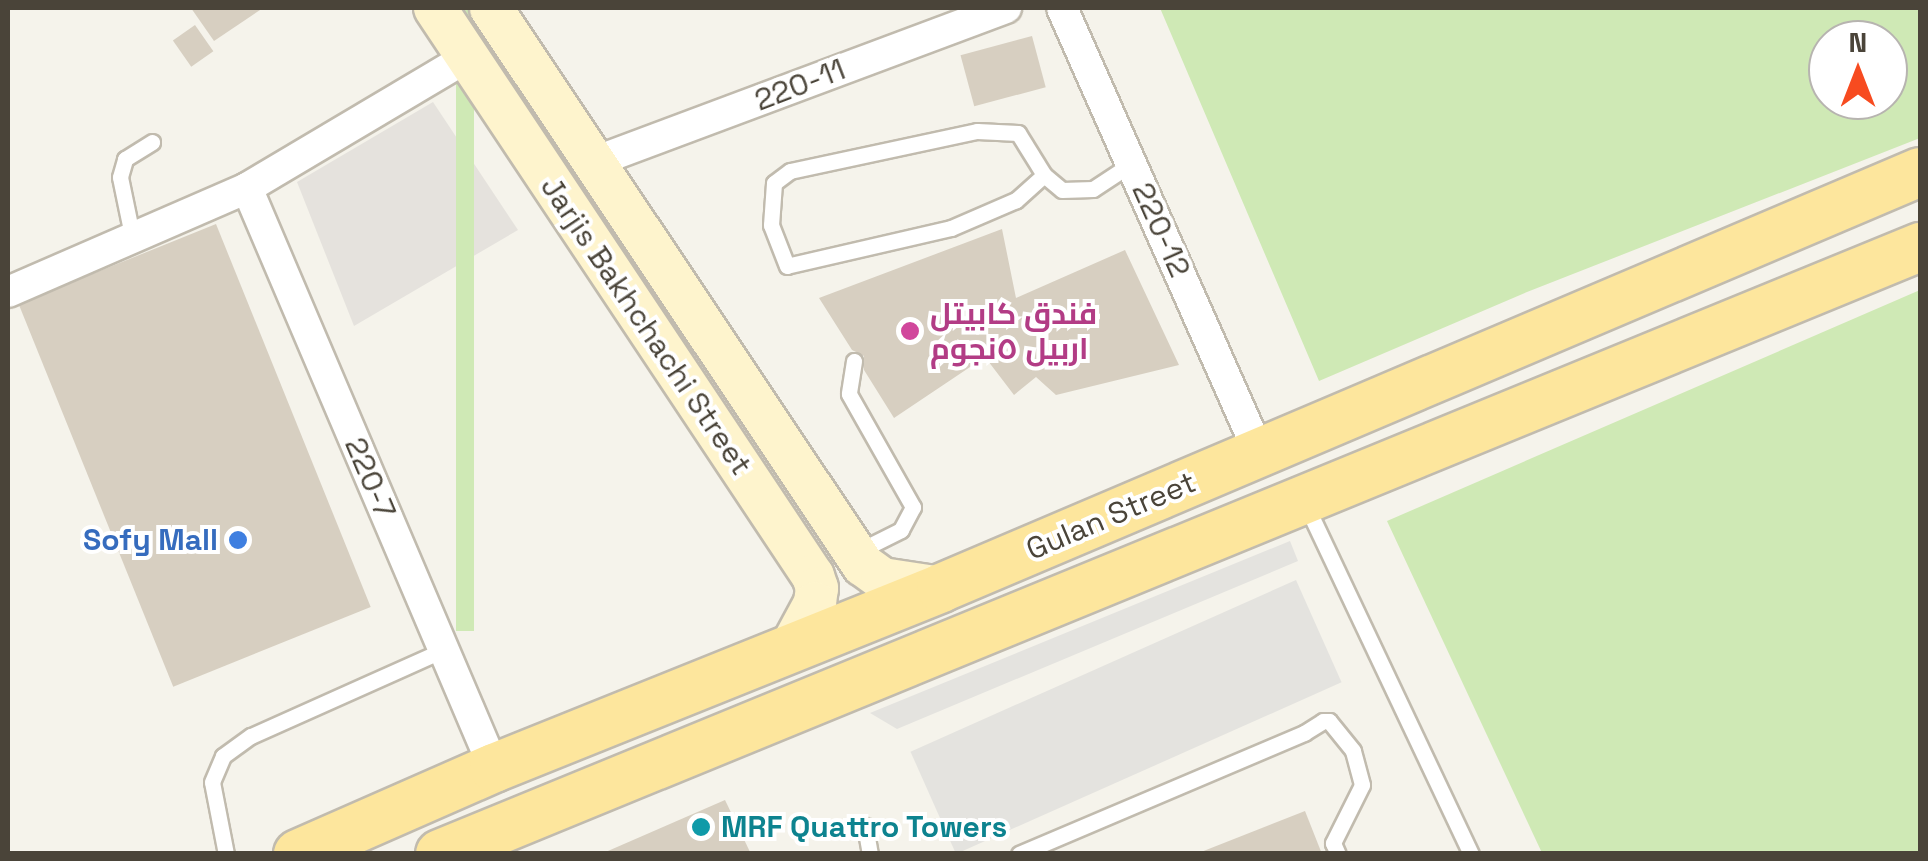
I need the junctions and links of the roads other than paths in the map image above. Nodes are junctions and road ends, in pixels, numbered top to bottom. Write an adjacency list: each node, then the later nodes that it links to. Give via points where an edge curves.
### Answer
1 (435, 8): 5 (street, Jarjis Bakhchachi Street)
2 (491, 8): 7 (street, Jarjis Bakhchachi Street)
3 (1006, 8): 7 (street, 220-11)
4 (1062, 8): 8 (street, 220-12)
5 (468, 57): 11 (street); 19 (street, Jarjis Bakhchachi Street)
6 (152, 142): 12 (lane, via 125,159 120,177)
7 (594, 162): 18 (street, Jarjis Bakhchachi Street)
8 (1132, 164): 10 (lane, via 1093,189 1062,190); 16 (street, 220-12)
9 (1920, 172): 16 (main road, Gulan Street)
10 (1044, 175): 10 (lane, via 1018,134 977,131 790,171 774,183 770,225 787,266 952,228 1016,200)
11 (247, 188): 12 (street); 23 (street, 220-7)
12 (132, 235): 14 (street)
13 (1920, 247): 17 (main road, Gulan Street)
14 (8, 292)
15 (854, 361): 20 (lane, via 849,394 913,507 901,530)
16 (1259, 453): 21 (main road, Gulan Street)
17 (1304, 501): 28 (main road, Gulan Street); 32 (lane)
18 (823, 504): 19 (street, via 829,520 822,540 802,541); 20 (street, Jarjis Bakhchachi Street)
19 (781, 529): 22 (street, Jarjis Bakhchachi Street, via 818,588 812,614)
20 (855, 553): 21 (street, Jarjis Bakhchachi Street, via 882,580)
21 (941, 588): 22 (main road, Gulan Street)
22 (790, 649): 24 (main road, Gulan Street)
23 (443, 650): 24 (street, 220-7); 26 (lane, via 251,736 223,756 212,782)
24 (494, 768): 27 (main road, Gulan Street)
25 (865, 826): 29 (lane)
26 (226, 854)
27 (298, 854)
28 (440, 854)
29 (870, 854)
30 (1019, 854): 31 (lane, via 1329,721 1353,751 1362,785 1333,843)
31 (1338, 854)
32 (1471, 854)

